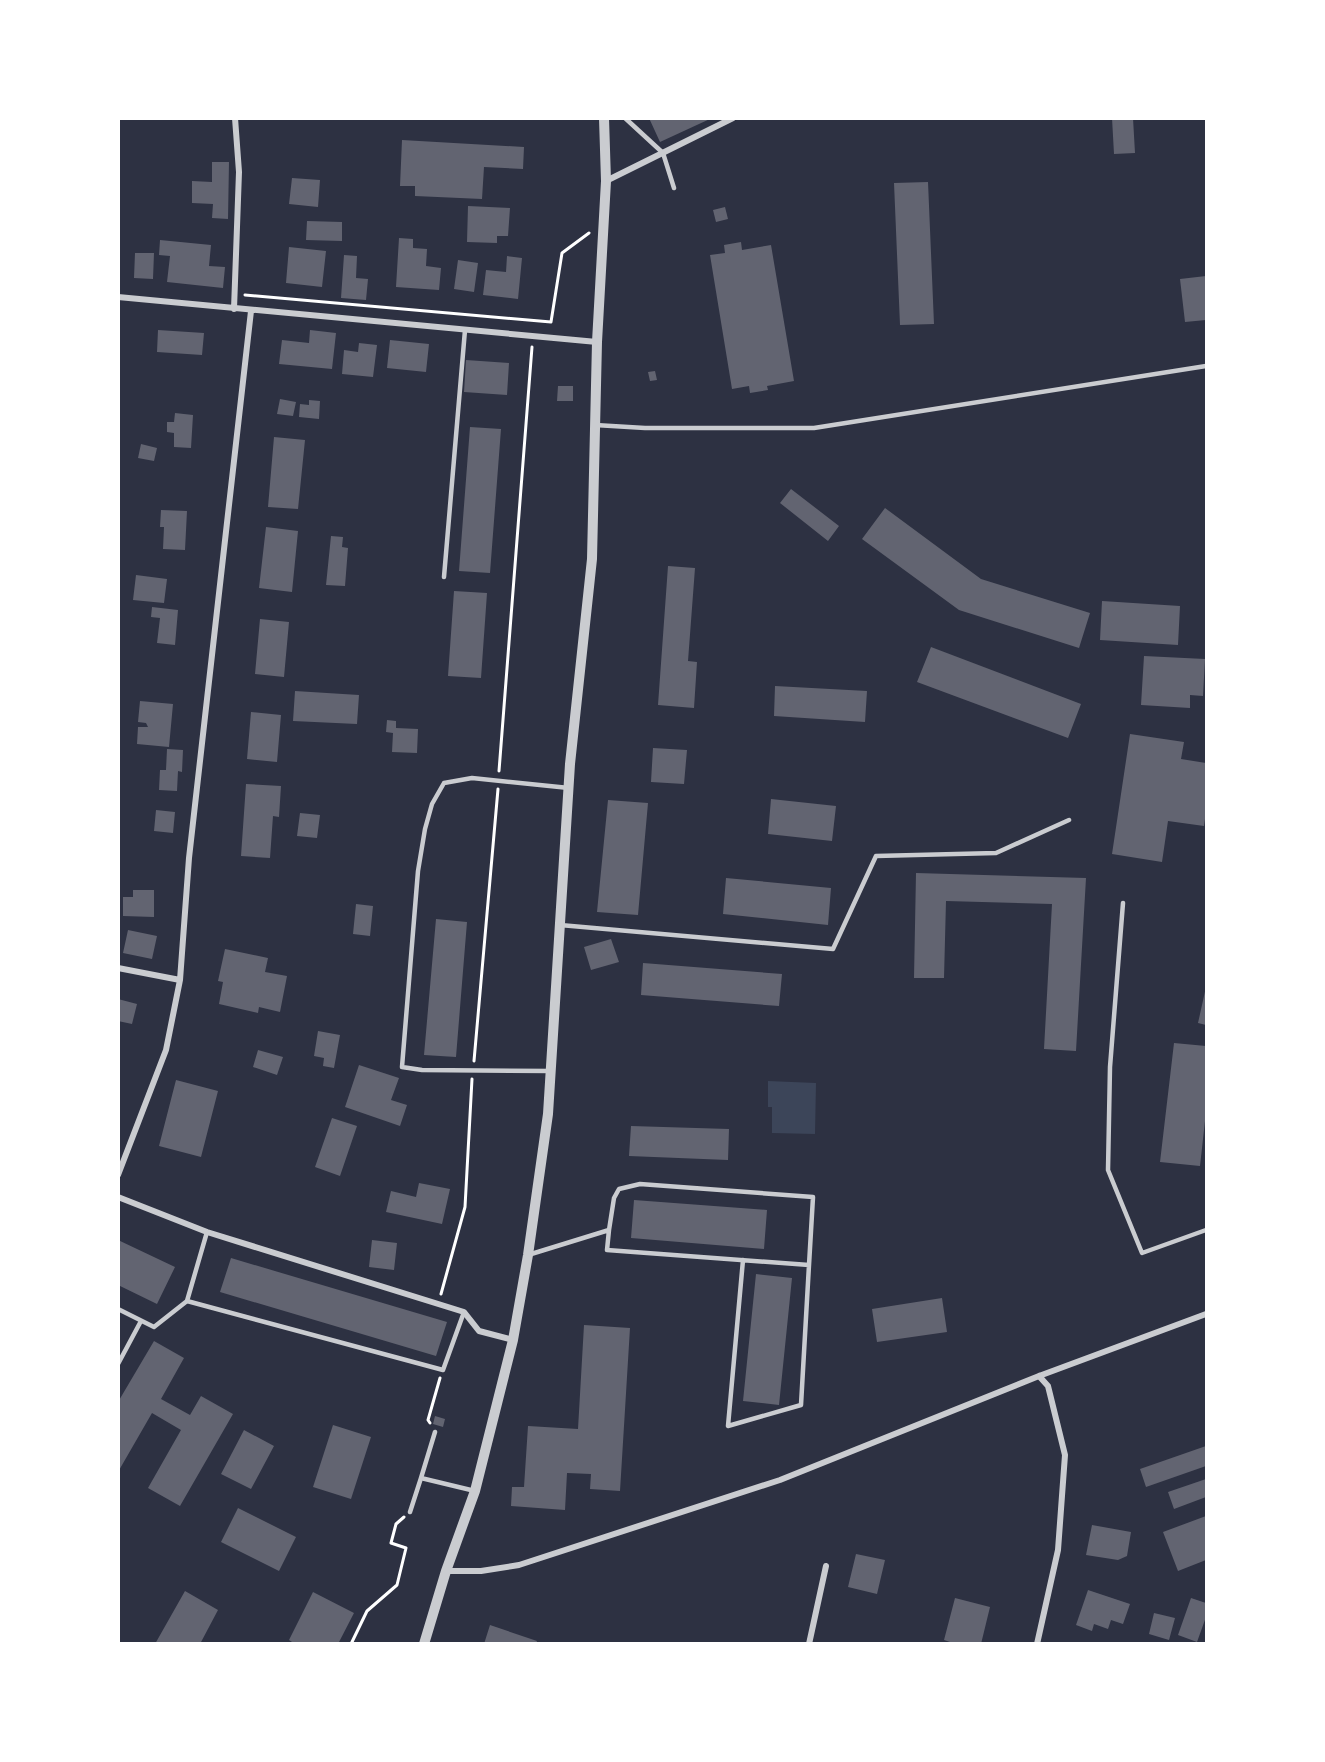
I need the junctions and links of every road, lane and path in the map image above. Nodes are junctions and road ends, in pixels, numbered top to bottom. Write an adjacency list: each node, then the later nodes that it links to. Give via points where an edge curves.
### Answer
1 (235, 118): 9 (street, via 239,172)
2 (604, 118): 6 (street)
3 (625, 118): 5 (lane)
4 (734, 118): 5 (street)
5 (663, 153): 6 (street); 7 (lane)
6 (606, 181): 8 (street)
7 (674, 188)
8 (604, 222): 9 (path, via 562,253 551,322); 15 (street)
9 (234, 294): 11 (street)
10 (118, 297): 11 (street)
11 (234, 309): 12 (street)
12 (251, 311): 13 (street); 25 (street, via 189,858)
13 (465, 330): 14 (street); 18 (lane)
14 (533, 336): 15 (street); 19 (path)
15 (597, 342): 17 (street)
16 (1206, 366): 17 (lane, via 814,428)
17 (595, 425): 20 (street, via 592,559)
18 (444, 577)
19 (498, 781): 20 (lane); 26 (path); 26 (lane, via 472,778 444,783 432,804 418,871 402,1067)
20 (569, 788): 23 (street)
21 (1069, 820): 23 (lane, via 996,853 876,856 833,949)
22 (1123, 903): 31 (lane, via 1110,1067 1108,1170 1142,1253)
23 (560, 925): 27 (street)
24 (118, 968): 25 (street)
25 (180, 980): 28 (street, via 166,1050)
26 (473, 1070): 27 (lane); 37 (path, via 465,1207)
27 (551, 1071): 33 (street)
28 (118, 1175)
29 (118, 1197): 32 (street)
30 (609, 1230): 33 (lane); 34 (lane, via 607,1251); 35 (lane, via 618,1189 640,1184 813,1197)
31 (1206, 1230)
32 (207, 1232): 36 (lane); 37 (street)
33 (528, 1255): 42 (street)
34 (743, 1260): 35 (lane); 35 (lane, via 728,1426 801,1405)
35 (809, 1265)
36 (187, 1301): 41 (lane, via 154,1327); 44 (lane)
37 (438, 1305): 39 (street)
38 (118, 1309): 41 (lane)
39 (464, 1312): 42 (street, via 479,1331); 44 (lane)
40 (1206, 1314): 45 (street)
41 (141, 1321): 43 (lane)
42 (513, 1340): 48 (street)
43 (118, 1364)
44 (443, 1370): 46 (path, via 428,1420)
45 (1039, 1376): 52 (street, via 768,1484 519,1565); 56 (street, via 1048,1386 1065,1455 1058,1550)
46 (435, 1432): 47 (lane)
47 (421, 1478): 48 (lane); 49 (lane)
48 (475, 1491): 52 (street)
49 (410, 1512)
50 (396, 1524): 53 (path, via 391,1543 406,1548 397,1585 367,1611)
51 (826, 1566): 55 (street)
52 (446, 1571): 54 (street)
53 (351, 1644)
54 (424, 1644)
55 (808, 1644)
56 (1037, 1644)

